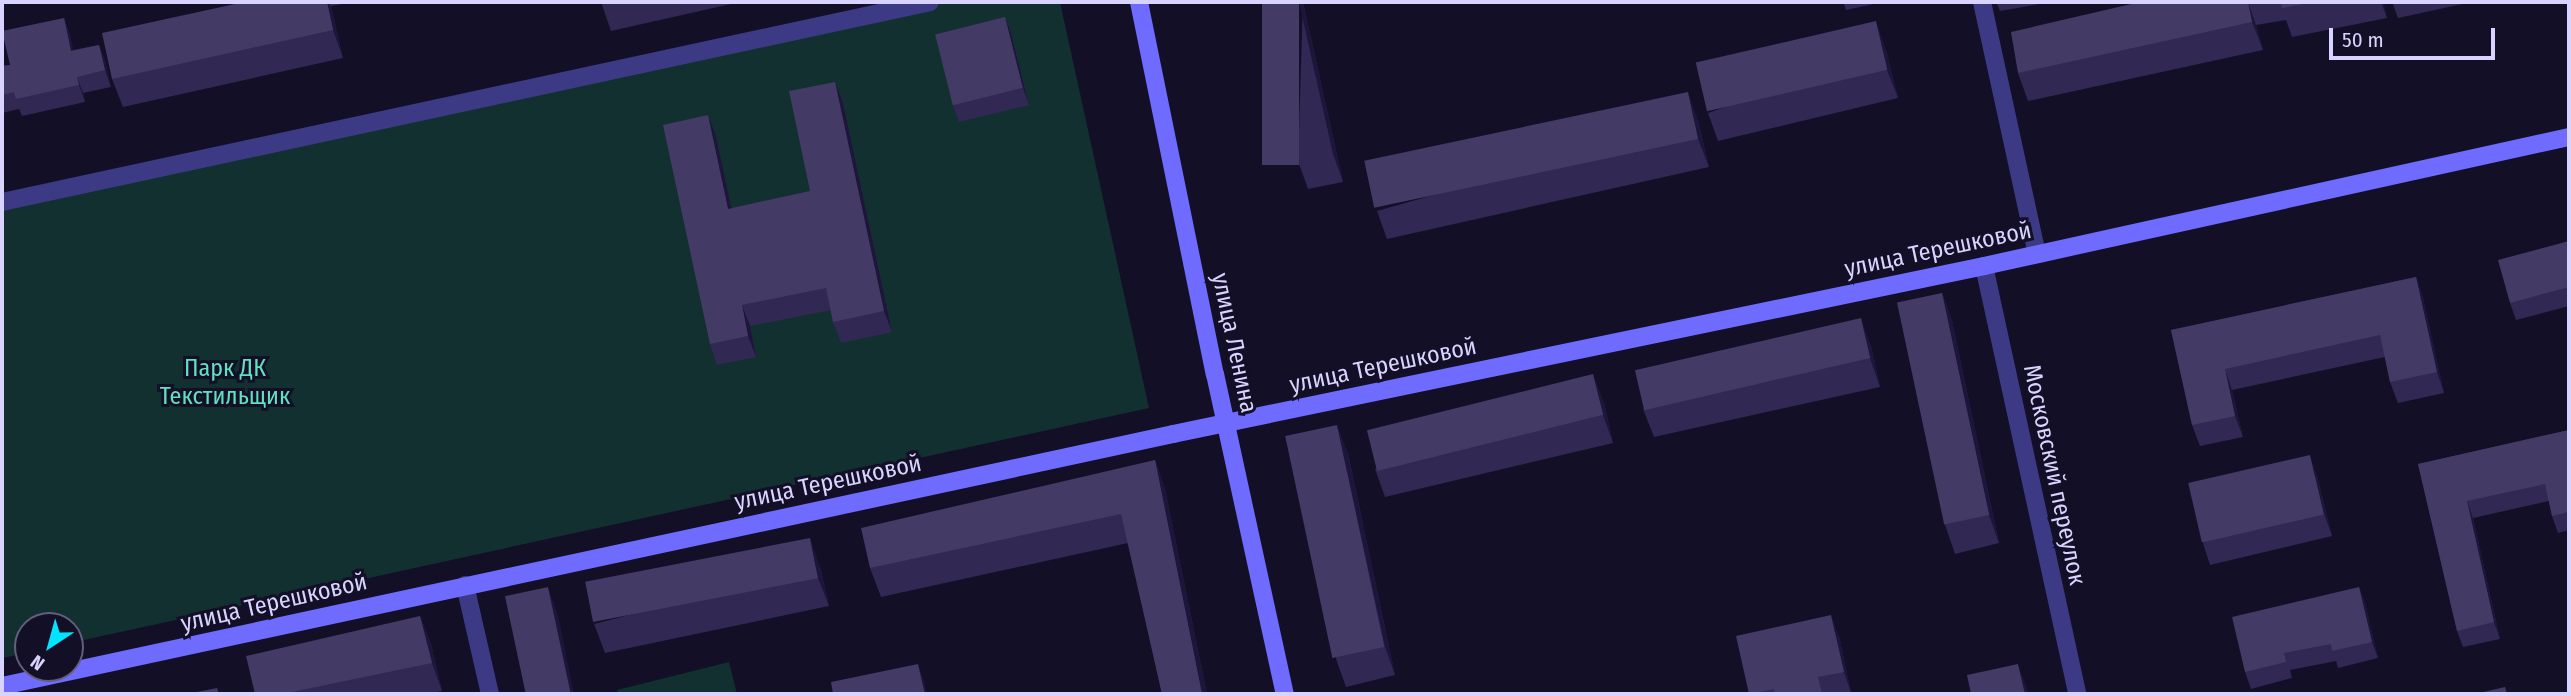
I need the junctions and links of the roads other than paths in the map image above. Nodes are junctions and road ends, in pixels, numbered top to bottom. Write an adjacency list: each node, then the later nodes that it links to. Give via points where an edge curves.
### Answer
1 (929, 2): 5 (street)
2 (1139, 2): 8 (street, улица Ленина)
3 (1982, 2): 6 (street)
4 (2569, 137): 6 (street, улица Терешковой)
5 (2, 202)
6 (2037, 254): 7 (street, улица Терешковой)
7 (1984, 266): 8 (street, улица Терешковой); 13 (street, Московский переулок)
8 (1226, 423): 9 (street, улица Терешковой); 12 (street, улица Ленина)
9 (466, 585): 10 (street, улица Терешковой); 11 (street)
10 (2, 686)
11 (490, 694)
12 (1285, 694)
13 (2077, 694)

